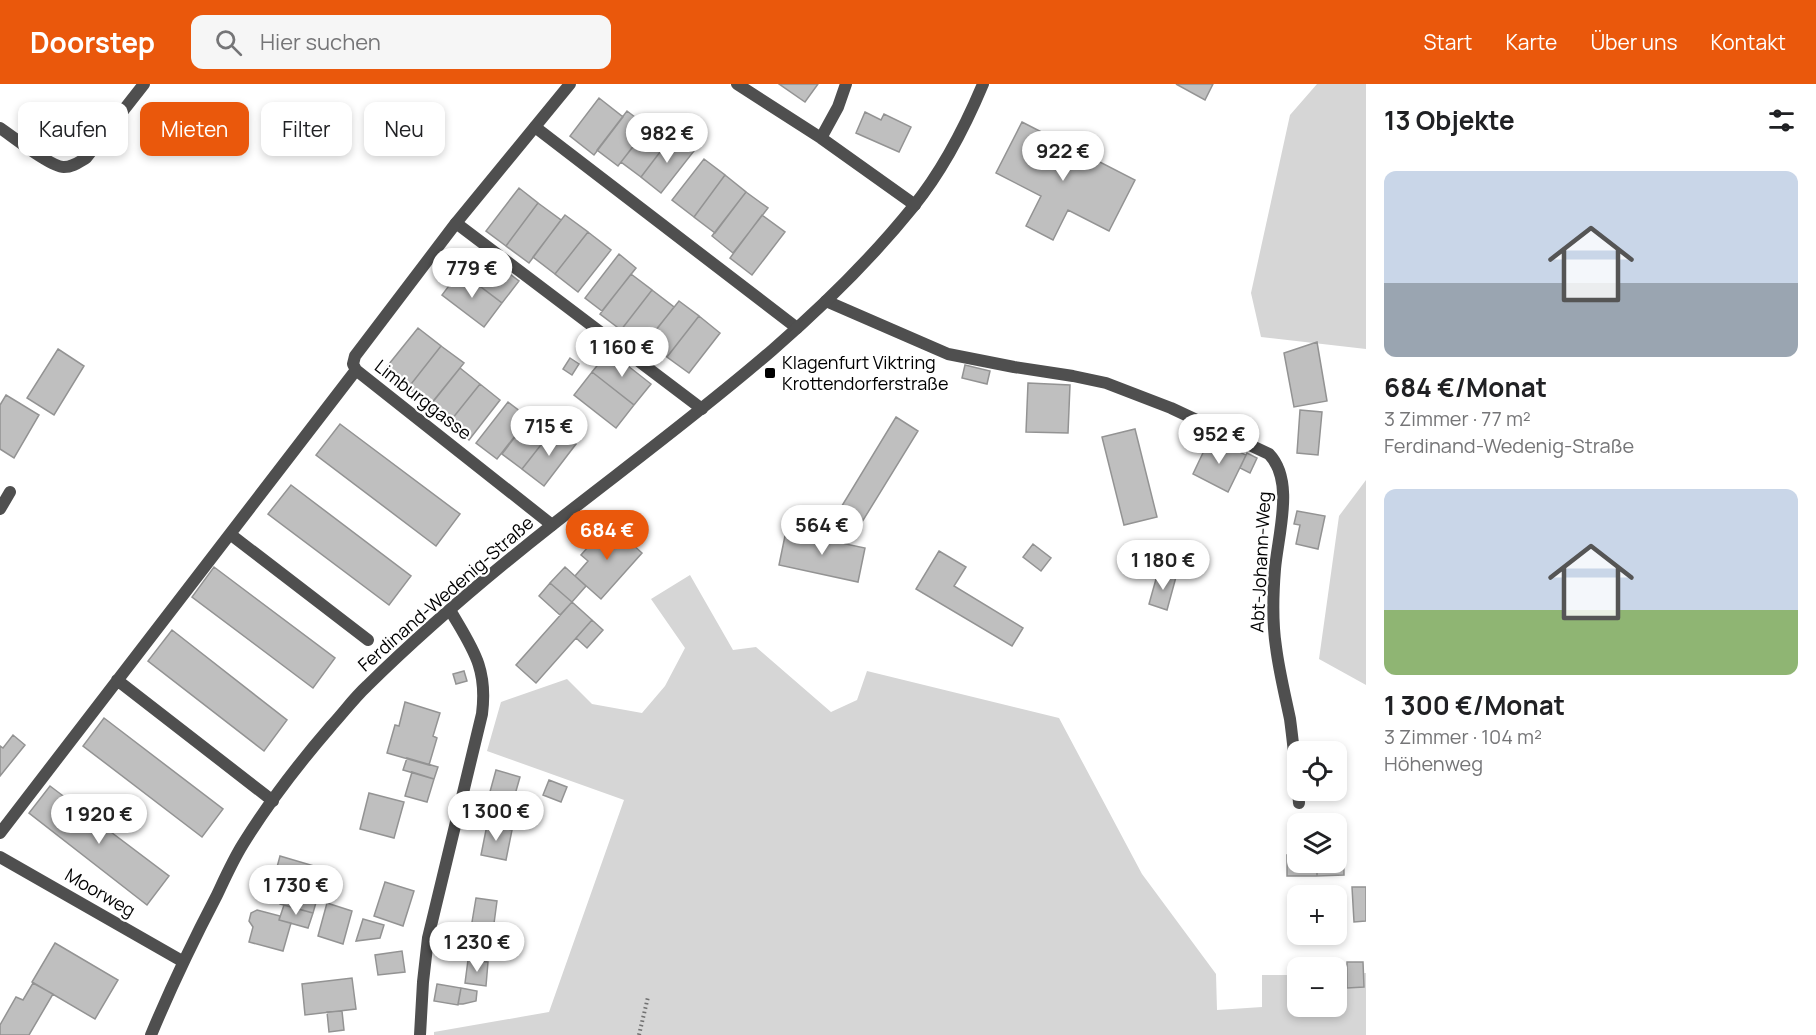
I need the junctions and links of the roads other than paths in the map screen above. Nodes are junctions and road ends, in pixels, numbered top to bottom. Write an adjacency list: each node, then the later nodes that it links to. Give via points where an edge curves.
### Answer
1 (144, 84): 7 (street, via 86,158 74,165 62,168 51,163)
2 (570, 84): 6 (street, Limburggasse)
3 (737, 84): 8 (street)
4 (846, 84): 8 (street)
5 (983, 84): 9 (street, Ferdinand-Wedenig-Straße, via 967,122)
6 (535, 127): 10 (street, Limburggasse); 12 (street)
7 (0, 128)
8 (821, 138): 9 (street)
9 (915, 205): 11 (street, Ferdinand-Wedenig-Straße)
10 (456, 222): 13 (street, Limburggasse, via 355,356); 14 (street)
11 (825, 301): 12 (street, Ferdinand-Wedenig-Straße); 22 (street, Abt-Johann-Weg, via 948,354 1106,383 1171,408 1269,454 1282,475 1274,625)
12 (797, 328): 14 (street, Ferdinand-Wedenig-Straße)
13 (356, 370): 17 (street, Limburggasse); 18 (street, Limburggasse)
14 (702, 409): 17 (street, Ferdinand-Wedenig-Straße)
15 (10, 492): 16 (street)
16 (0, 509)
17 (552, 525): 19 (street, Ferdinand-Wedenig-Straße)
18 (230, 534): 20 (street); 21 (street, Limburggasse)
19 (450, 610): 23 (street, Ferdinand-Wedenig-Straße, via 365,688 304,757); 28 (street, via 477,657 484,696 428,938)
20 (368, 640)
21 (117, 680): 23 (street); 24 (street, Limburggasse)
22 (1292, 741)
23 (273, 801): 26 (street, Ferdinand-Wedenig-Straße, via 243,843)
24 (0, 833)
25 (0, 857): 26 (street, Moorweg)
26 (182, 961): 27 (street, Ferdinand-Wedenig-Straße)
27 (151, 1035)
28 (420, 1035)

